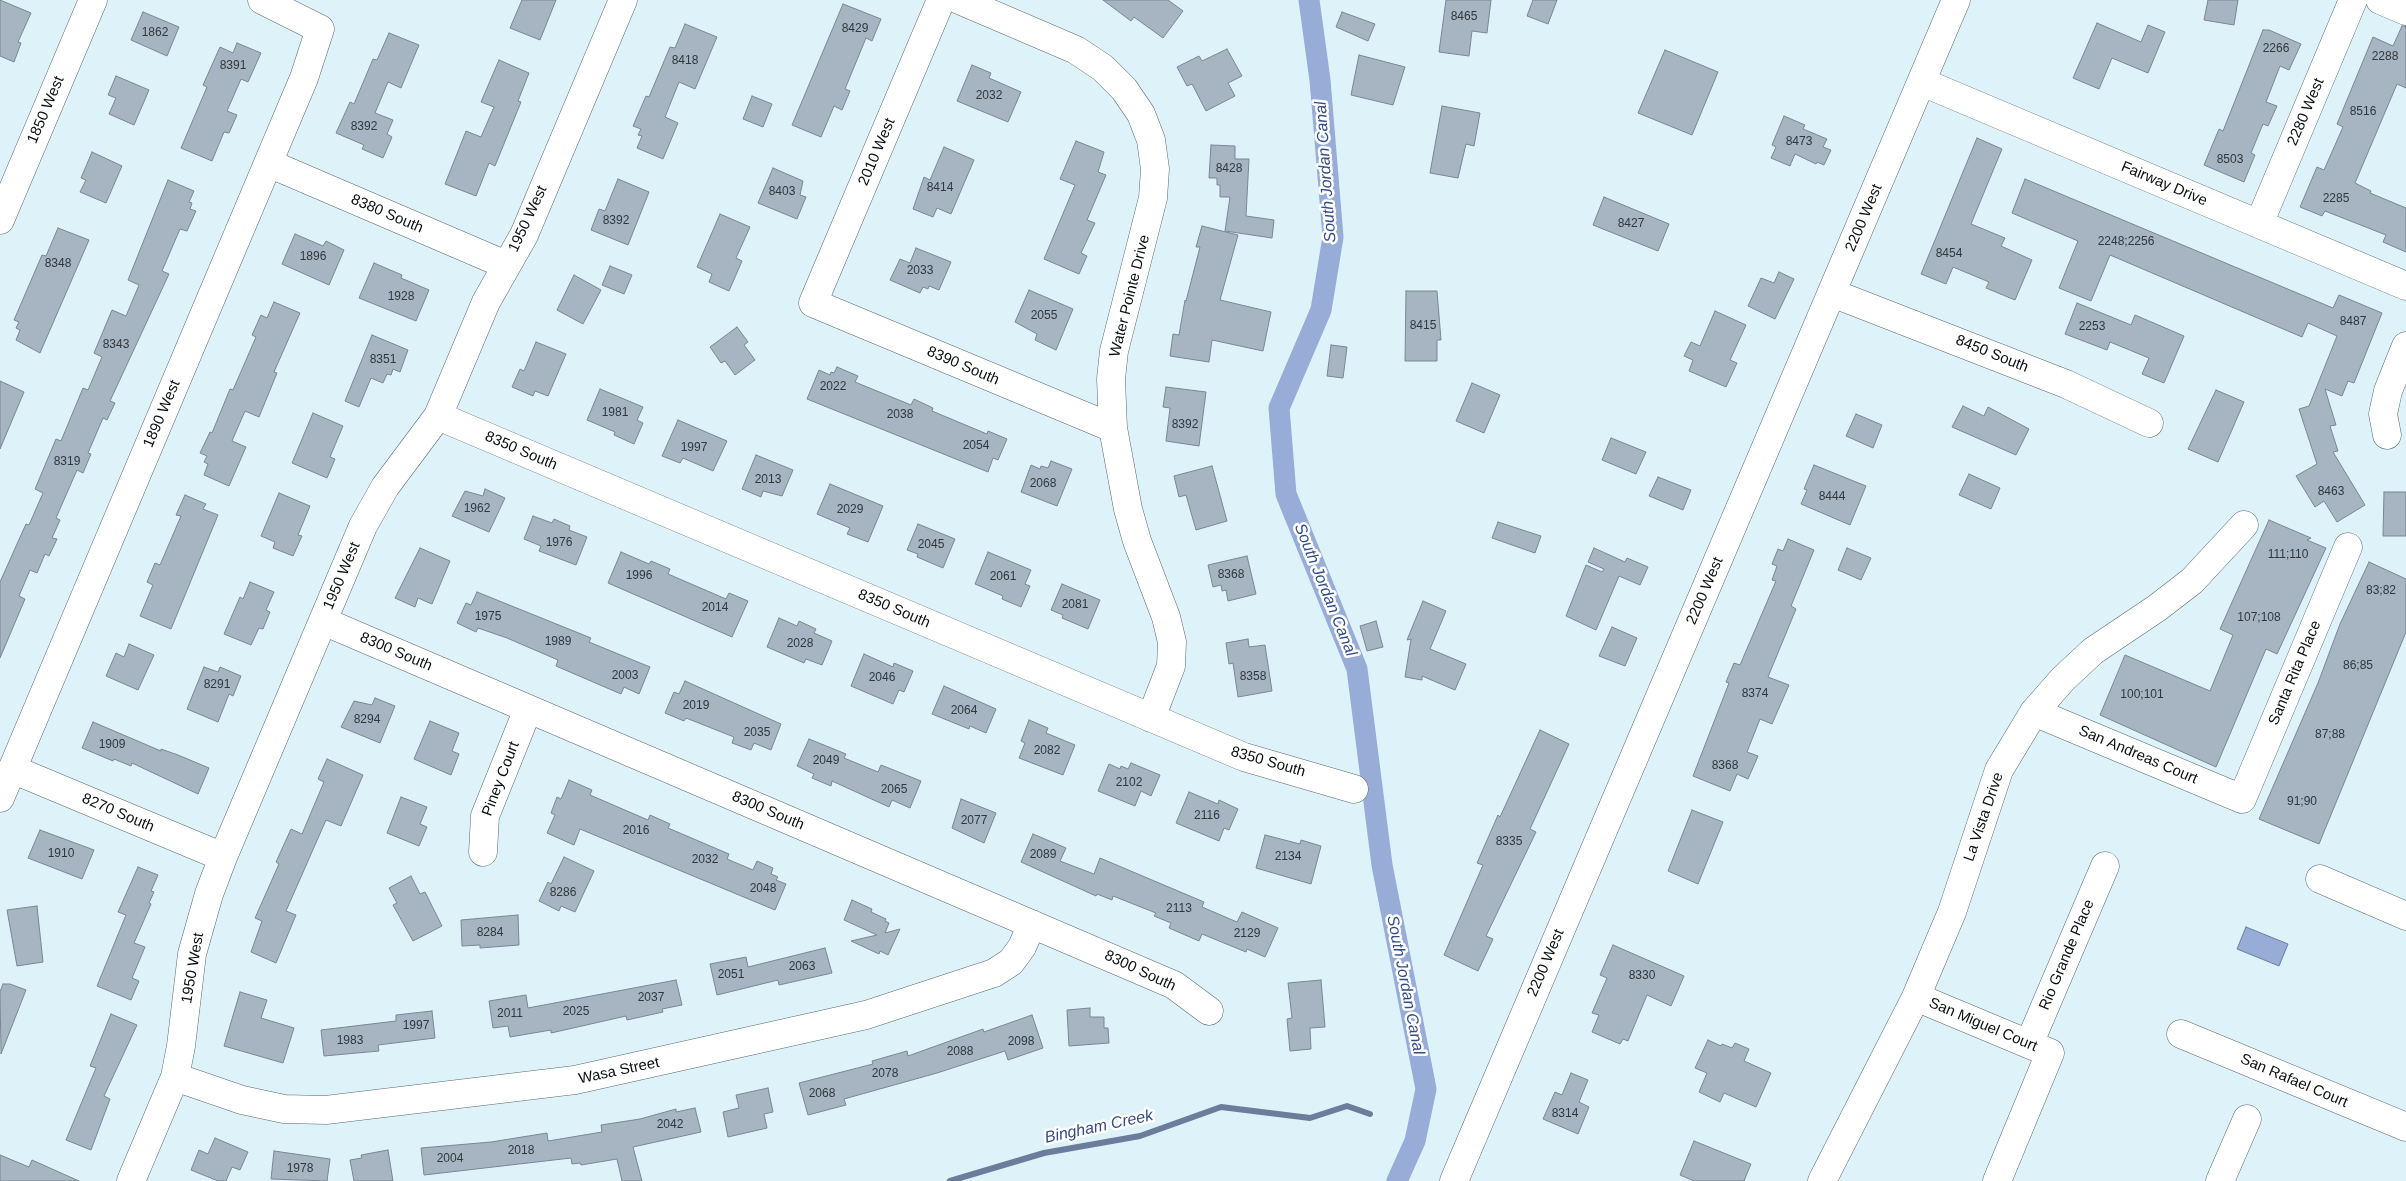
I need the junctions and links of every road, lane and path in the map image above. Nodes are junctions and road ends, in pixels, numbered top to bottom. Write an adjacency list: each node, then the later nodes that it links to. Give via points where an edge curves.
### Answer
1 (92, 0): 12 (street, 1850 West)
2 (262, 0): 11 (street, 1890 West, via 320,29 304,78)
3 (623, 0): 14 (street, 1950 West, via 524,235)
4 (941, 0): 17 (street, 2010 West)
5 (959, 0): 21 (street, Water Pointe Drive, via 1076,50 1103,68 1142,114 1151,140 1154,198 1114,351 1111,379)
6 (1956, 0): 10 (street, 2200 West)
7 (2352, 0): 13 (street, 2280 West)
8 (2380, 0): 9 (street)
9 (2406, 11)
10 (1922, 82): 13 (street, Fairway Drive); 16 (street, 2200 West)
11 (268, 163): 14 (street, 8380 South); 29 (street, 1890 West)
12 (0, 220)
13 (2259, 224): 15 (street, Fairway Drive)
14 (506, 265): 19 (street, 1950 West, via 486,302)
15 (2406, 286)
16 (1832, 293): 20 (street, 8450 South, via 2066,384); 47 (street, 2200 West)
17 (813, 303): 21 (street, 8390 South)
18 (2406, 346): 22 (street, via 2388,391 2383,414)
19 (438, 416): 25 (street, 1950 West, via 374,504); 28 (street, 8350 South)
20 (2149, 423)
21 (1113, 428): 28 (street, Water Pointe Drive, via 1130,517 1172,642 1171,666)
22 (2387, 435)
23 (2244, 525): 27 (street, La Vista Drive, via 2192,581 2093,651)
24 (2348, 547): 32 (street, Santa Rita Place)
25 (323, 621): 26 (street, 8300 South); 34 (street, 1950 West)
26 (528, 709): 33 (street, Piney Court, via 485,816); 38 (street, 8300 South)
27 (2034, 712): 32 (street, San Andreas Court); 39 (street, La Vista Drive, via 1999,770 1952,912)
28 (1151, 718): 30 (street, 8350 South, via 1244,758)
29 (12, 769): 31 (street, 1890 West); 34 (street, 8270 South)
30 (1354, 789)
31 (0, 798)
32 (2242, 799)
33 (483, 852)
34 (223, 857): 43 (street, 1950 West, via 192,954)
35 (2105, 866): 42 (street, Rio Grande Place)
36 (2320, 880): 37 (street)
37 (2406, 916)
38 (1032, 924): 40 (street, 8300 South, via 1174,984); 43 (street, Wasa Street, via 1011,962 994,972 866,1015 575,1080 326,1110 284,1109 242,1100)
39 (1916, 997): 42 (street, San Miguel Court); 48 (street, La Vista Drive)
40 (1209, 1011)
41 (2181, 1034): 45 (street, San Rafael Court)
42 (2039, 1048): 49 (street, Rio Grande Place)
43 (174, 1077): 46 (street, 1950 West)
44 (2247, 1120): 50 (street)
45 (2406, 1128)
46 (131, 1181)
47 (1454, 1181)
48 (1822, 1181)
49 (1996, 1181)
50 (2220, 1181)

